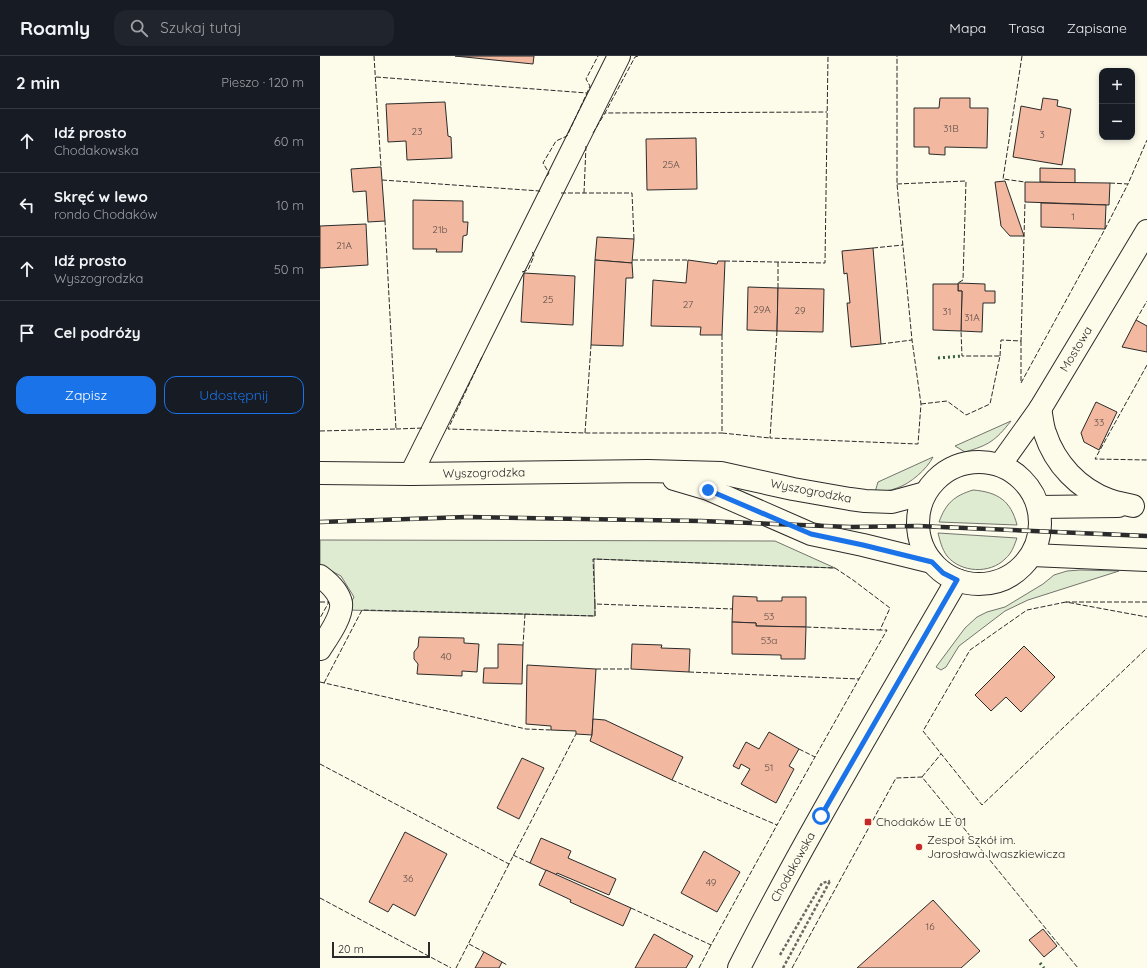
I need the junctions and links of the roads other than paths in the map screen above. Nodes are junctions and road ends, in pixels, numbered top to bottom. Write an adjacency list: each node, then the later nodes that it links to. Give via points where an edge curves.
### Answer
1 (619, 56): 7 (street)
2 (1147, 231): 3 (street, Mostowa)
3 (1040, 409): 4 (street, Mostowa); 9 (street, via 1045,433 1055,455 1069,474 1088,490 1110,500)
4 (1000, 465): 8 (street, via 983,462 960,465 936,479); 10 (street, via 1020,477 1035,496)
5 (648, 471): 7 (street, Wyszogrodzka); 8 (street, Wyszogrodzka, via 721,473 865,501 892,502); 13 (street, Wyszogrodzka, via 708,490 811,534)
6 (320, 473): 7 (street, Wyszogrodzka)
7 (412, 474)
8 (925, 493): 13 (street, via 919,509 918,526 922,545)
9 (1140, 506): 10 (street)
10 (1039, 507): 11 (street, via 1040,532)
11 (1032, 555): 12 (street); 15 (street, via 1012,575 991,584)
12 (1147, 560)
13 (932, 562): 15 (street, via 943,573)
14 (320, 576): 16 (street, via 328,582 341,603 335,624)
15 (957, 580): 17 (street, Chodakowska, via 847,770)
16 (320, 649)
17 (740, 968)

